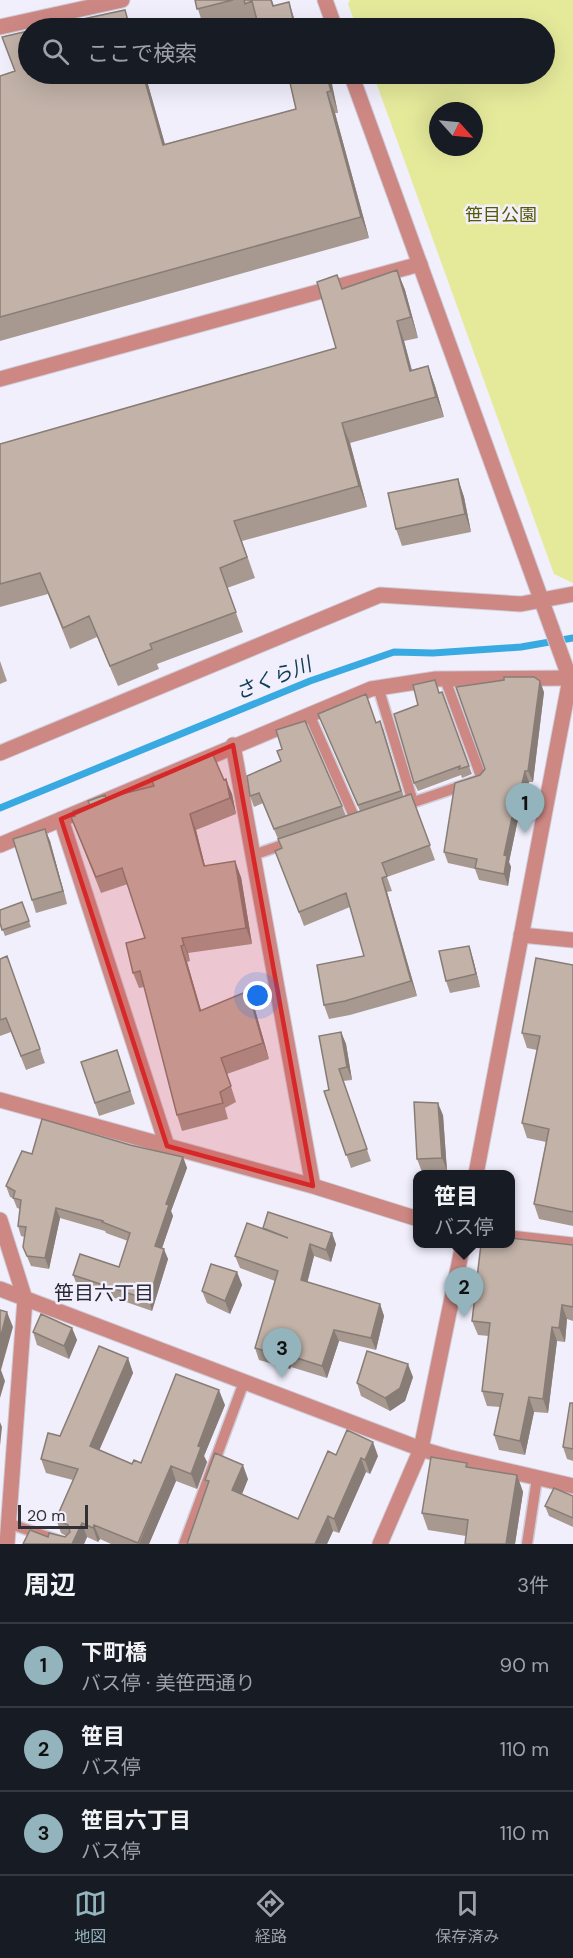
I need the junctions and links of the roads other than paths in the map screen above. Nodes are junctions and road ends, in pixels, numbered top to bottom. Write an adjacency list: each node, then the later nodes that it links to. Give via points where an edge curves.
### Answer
1 (122, 0): 3 (street)
2 (325, 0): 4 (street)
3 (41, 18)
4 (331, 18)
5 (18, 23): 6 (street)
6 (0, 27)
7 (355, 84): 8 (street)
8 (420, 264): 9 (street); 11 (street)
9 (0, 379)
10 (573, 594): 11 (street)
11 (543, 608): 13 (street); 17 (street, via 380,595)
12 (445, 679): 13 (street); 14 (street); 18 (lane, via 483,779)
13 (571, 679): 25 (street)
14 (378, 687): 15 (street); 18 (lane)
15 (309, 714): 16 (street); 21 (lane)
16 (233, 746): 20 (street); 24 (street)
17 (0, 753)
18 (413, 802): 19 (lane)
19 (394, 808)
20 (61, 819): 23 (street); 28 (street)
21 (356, 821)
22 (304, 838): 24 (lane)
23 (0, 845)
24 (253, 855): 30 (street)
25 (521, 935): 26 (street); 29 (street)
26 (573, 940)
27 (0, 1100): 28 (street)
28 (167, 1146): 30 (street)
29 (477, 1170)
30 (313, 1186): 31 (street)
31 (413, 1218)
32 (0, 1220): 37 (street)
33 (515, 1239): 34 (street)
34 (573, 1245)
35 (462, 1248): 39 (street)
36 (0, 1289): 37 (street)
37 (25, 1299): 38 (street); 42 (street)
38 (244, 1382): 39 (street); 45 (lane)
39 (421, 1449): 40 (street); 46 (street)
40 (537, 1478): 41 (street); 47 (lane)
41 (573, 1486)
42 (8, 1522): 43 (street); 44 (lane)
43 (7, 1544)
44 (68, 1544)
45 (184, 1544)
46 (380, 1544)
47 (527, 1544)

